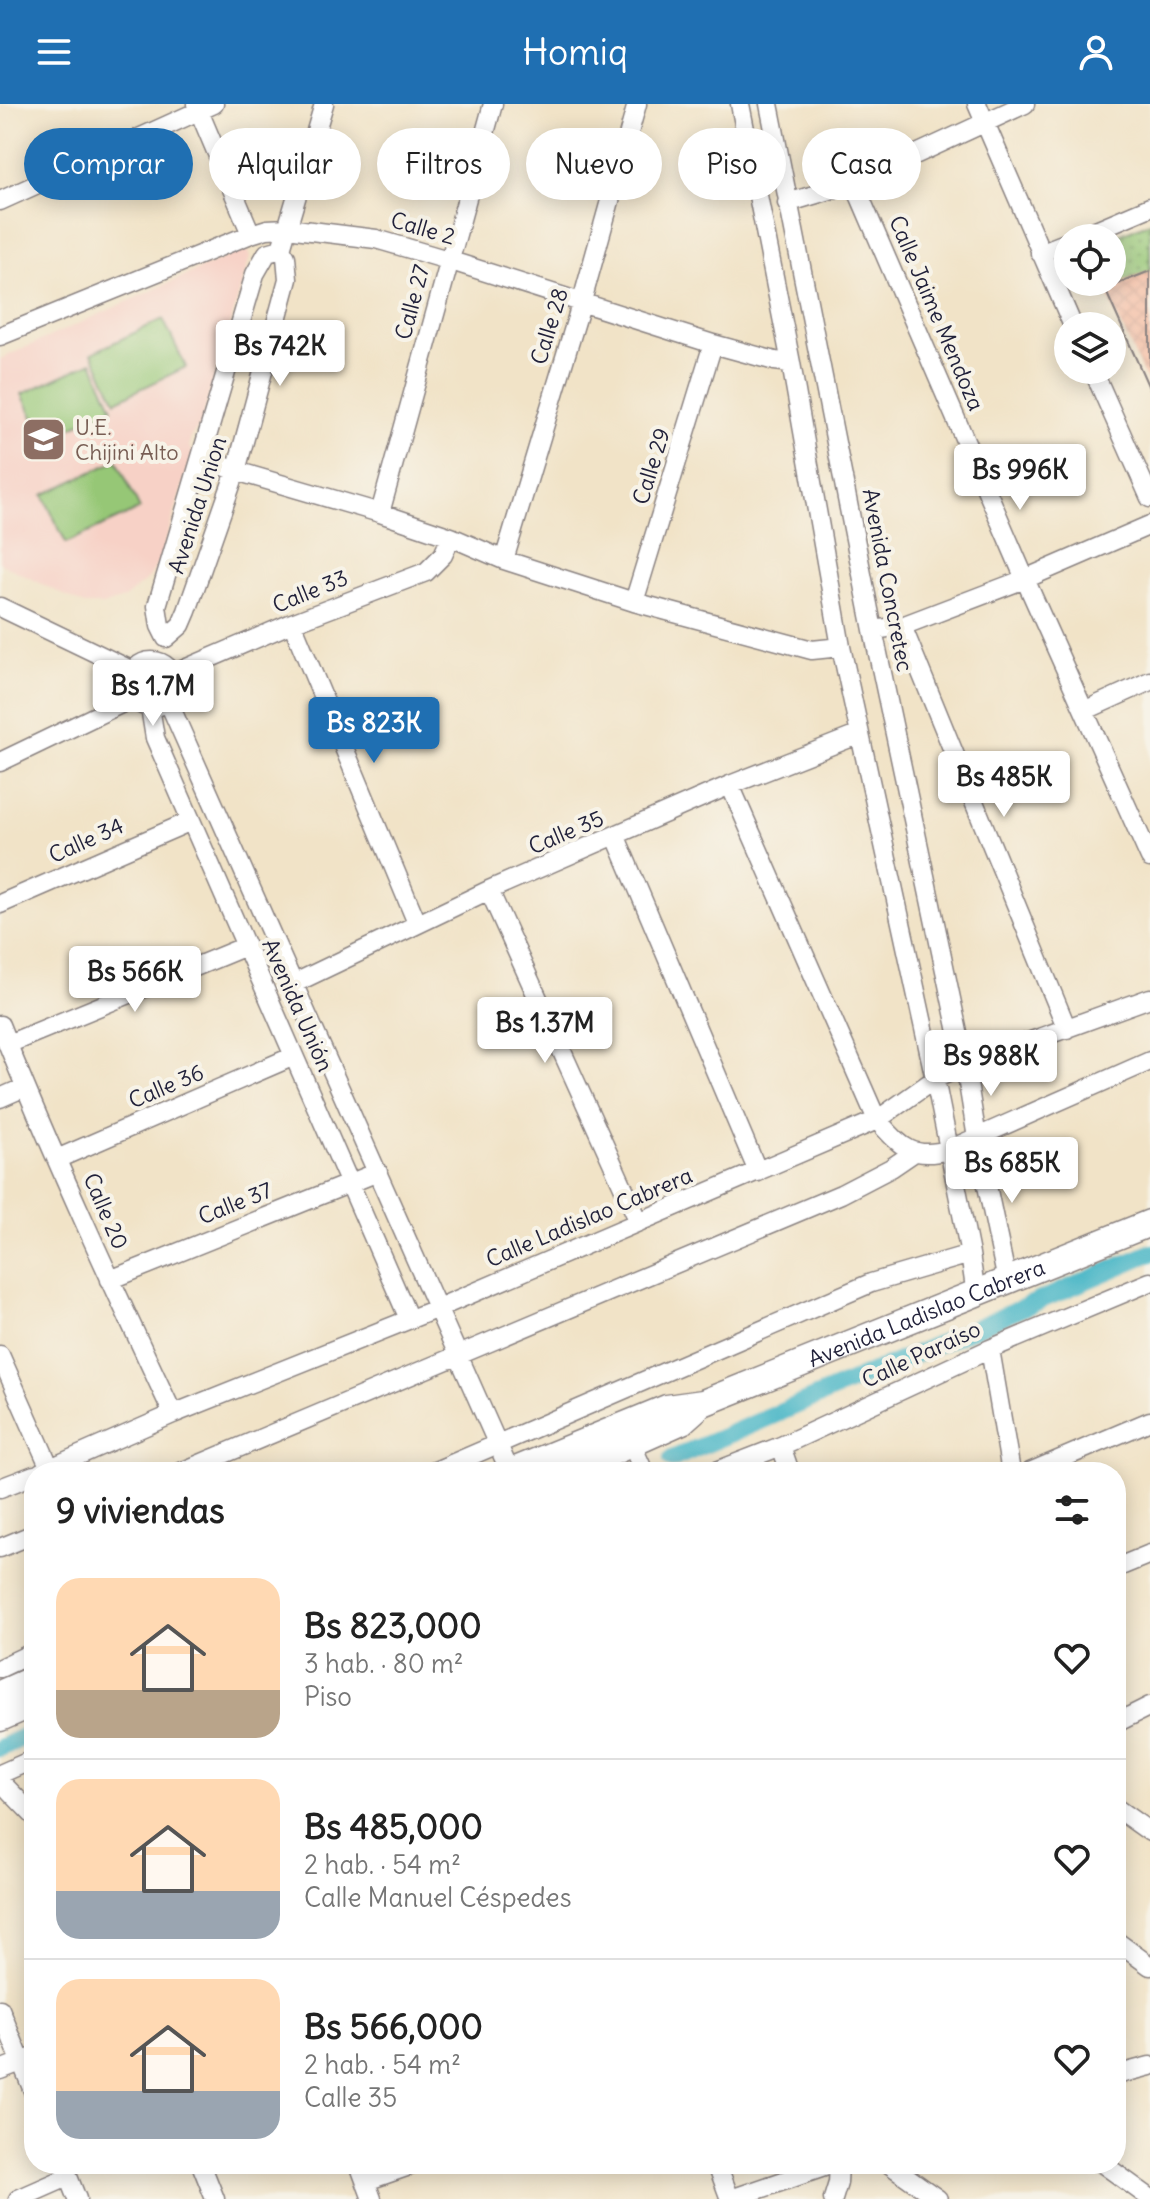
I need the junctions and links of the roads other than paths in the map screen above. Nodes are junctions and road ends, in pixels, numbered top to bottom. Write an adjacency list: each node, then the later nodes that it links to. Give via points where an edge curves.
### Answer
1 (324, 104): 16 (street, Avenida Union)
2 (493, 104): 21 (street, Calle 27)
3 (637, 104): 22 (street, Calle 28)
4 (740, 104): 26 (street)
5 (769, 104): 13 (street, Avenida Concretec)
6 (1025, 104): 8 (street)
7 (203, 107): 12 (street); 17 (street)
8 (981, 113): 9 (street); 20 (street)
9 (921, 146)
10 (802, 199): 13 (street)
11 (861, 200): 35 (street, Calle Jaime Mendoza)
12 (0, 201)
13 (787, 203): 40 (street, Avenida Concretec)
14 (1150, 207): 15 (street)
15 (1110, 224)
16 (287, 228): 17 (street, Calle 2); 19 (street, Avenida Union); 21 (street, Calle 2, via 376,239)
17 (251, 234): 24 (street, Calle 2)
18 (1054, 248): 20 (street)
19 (281, 249): 28 (street, via 267,253 255,274); 29 (street, Avenida Union, via 288,279)
20 (1040, 253): 23 (street)
21 (448, 260): 22 (street, Calle 2); 31 (street, Calle 27)
22 (582, 301): 25 (street, Calle 2); 34 (street, Calle 28)
23 (1067, 312)
24 (1, 333)
25 (713, 344): 26 (street, Calle 2); 36 (street, Calle 29)
26 (791, 363): 42 (street)
27 (1099, 384): 30 (street)
28 (202, 457): 29 (street); 41 (street, via 157,606)
29 (236, 471): 31 (street); 41 (street, Avenida Union, via 187,611)
30 (1150, 498)
31 (380, 513): 33 (street)
32 (1150, 525): 35 (street)
33 (451, 537): 34 (street); 38 (street, Calle 33, via 426,572)
34 (504, 560): 36 (street)
35 (1025, 579): 39 (street); 47 (street, Calle Jaime Mendoza)
36 (634, 602): 42 (street, via 812,650)
37 (0, 607): 44 (street)
38 (292, 623): 43 (street, Calle 33); 57 (street)
39 (902, 626): 40 (street); 62 (street)
40 (873, 630): 66 (street, Avenida Concretec)
41 (166, 638): 43 (street)
42 (841, 647): 48 (street)
43 (166, 668): 44 (street, via 144,662); 46 (street, via 175,688)
44 (133, 671): 46 (street, via 129,685)
45 (1150, 681): 47 (street)
46 (151, 702): 49 (street); 51 (street, Avenida Unión, via 155,738); 59 (street)
47 (1086, 710): 52 (street, Calle Jaime Mendoza)
48 (860, 734): 50 (street, Calle 35); 67 (street)
49 (0, 762)
50 (730, 785): 53 (street, Calle 35); 70 (street)
51 (191, 821): 56 (street, Calle 34); 58 (street, Avenida Unión)
52 (1145, 832): 54 (street, Calle Jaime Mendoza)
53 (616, 837): 55 (street, Calle 35); 76 (street)
54 (1150, 858)
55 (489, 890): 57 (street, Calle 35); 78 (street)
56 (0, 904)
57 (417, 923): 59 (street, Calle 35)
58 (246, 946): 63 (street); 64 (street, Avenida Unión)
59 (295, 983): 75 (street)
60 (1150, 998): 62 (street, Calle Ladislao Cabrera)
61 (0, 1025): 63 (street, Calle 20)
62 (1067, 1029): 66 (street, Calle Ladislao Cabrera)
63 (8, 1044): 68 (street, Calle 20)
64 (294, 1056): 74 (street, Calle 36); 77 (street, Avenida Unión)
65 (1150, 1061): 71 (street)
66 (965, 1065): 67 (street, Calle Ladislao Cabrera); 71 (street, Avenida Concretec)
67 (935, 1079): 70 (street, Calle Ladislao Cabrera); 72 (street)
68 (25, 1087): 69 (street); 74 (street, Calle 20)
69 (0, 1098)
70 (877, 1120): 73 (street); 76 (street, Calle Ladislao Cabrera)
71 (977, 1138): 72 (street); 82 (street, Avenida Concretec)
72 (948, 1150): 73 (street); 80 (street)
73 (913, 1153): 89 (street, via 841,1194)
74 (57, 1159): 81 (street, Calle 20)
75 (378, 1172): 77 (street, Calle 37); 85 (street)
76 (758, 1172): 78 (street, Calle Ladislao Cabrera)
77 (349, 1182): 81 (street, Calle 37); 86 (street, Avenida Unión)
78 (639, 1222): 85 (street, Calle Ladislao Cabrera)
79 (1150, 1223): 82 (highway, Avenida Ladislao Cabrera)
80 (970, 1254): 84 (street); 93 (street, via 871,1283)
81 (110, 1280): 91 (street, Calle 20)
82 (1007, 1281): 84 (highway, Avenida Ladislao Cabrera)
83 (1150, 1282): 87 (street, Calle Paraíso)
84 (976, 1295): 90 (highway, Avenida Ladislao Cabrera)
85 (438, 1308): 86 (street, Calle Ladislao Cabrera); 89 (street)
86 (409, 1319): 91 (street, Calle Ladislao Cabrera)
87 (990, 1349): 94 (street, Calle Paraíso); 104 (street)
88 (0, 1355): 96 (street)
89 (458, 1355): 93 (street); 98 (street)
90 (703, 1403): 95 (highway); 101 (highway, via 667,1408)
91 (173, 1414): 97 (street, Calle Ladislao Cabrera)
92 (1150, 1421): 105 (street)
93 (497, 1443): 99 (street); 100 (street)
94 (781, 1446): 102 (street, Calle Paraíso); 103 (street)
95 (638, 1459)
96 (38, 1462)
97 (65, 1462)
98 (205, 1462)
99 (455, 1462)
100 (506, 1462)
101 (535, 1462)
102 (740, 1462)
103 (787, 1462)
104 (1009, 1462)
105 (1054, 1462)
106 (24, 1479): 107 (street, Calle Ladislao Cabrera)
107 (0, 1488)
108 (24, 1538): 109 (street)
109 (0, 1548)
110 (1150, 1554): 111 (street)
111 (1126, 1564)
112 (24, 1657): 113 (street)
113 (0, 1668)
114 (24, 1683): 115 (highway)
115 (0, 1694)
116 (1150, 1706): 119 (street)
117 (24, 1707): 118 (highway)
118 (0, 1718)
119 (1126, 1718)
120 (24, 1763): 121 (street)
121 (0, 1774)
122 (0, 1781): 123 (street)
123 (24, 1806)
124 (1126, 1815): 125 (street)
125 (1150, 1832)
126 (1126, 1948): 127 (street)
127 (1150, 1966)
128 (0, 2009): 129 (street)
129 (24, 2053)
130 (24, 2061): 132 (street)
131 (1150, 2066): 133 (street)
132 (0, 2070)
133 (1126, 2072)
134 (59, 2174): 145 (street)
135 (68, 2174): 146 (street)
136 (205, 2174): 147 (street)
137 (386, 2174): 143 (street)
138 (721, 2174): 148 (street)
139 (806, 2174): 148 (street)
140 (837, 2174): 149 (street)
141 (903, 2174): 150 (street)
142 (1117, 2174): 144 (street)
143 (365, 2181)
144 (1150, 2198)
145 (18, 2199)
146 (77, 2199)
147 (215, 2199)
148 (731, 2199)
149 (833, 2199)
150 (938, 2199)

